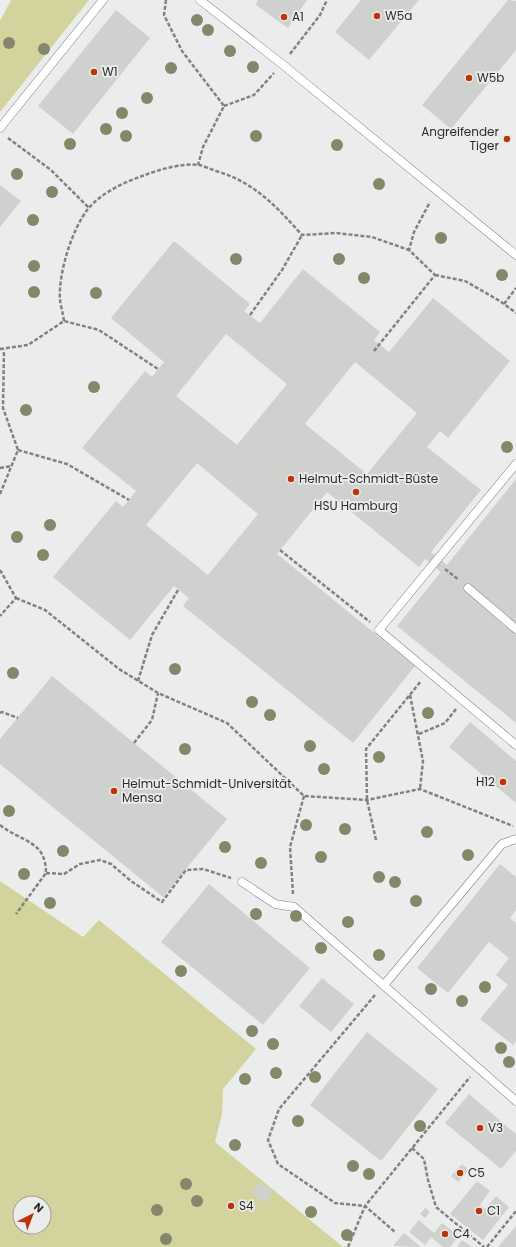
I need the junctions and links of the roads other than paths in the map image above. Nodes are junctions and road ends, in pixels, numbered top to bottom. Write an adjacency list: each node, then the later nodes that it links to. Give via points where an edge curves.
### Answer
1 (103, 0): 3 (lane)
2 (200, 0): 4 (lane)
3 (0, 128)
4 (516, 255)
5 (516, 464): 8 (lane, via 379,630)
6 (468, 588): 7 (lane)
7 (516, 629)
8 (516, 745)
9 (516, 839): 11 (lane, via 502,844)
10 (242, 882): 11 (lane, via 275,904 294,907)
11 (384, 985): 12 (lane)
12 (516, 1101)

